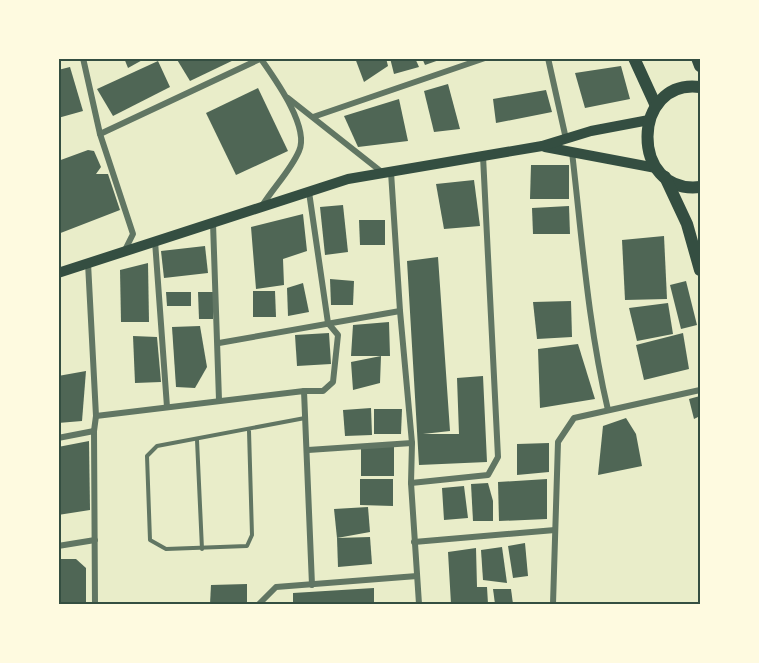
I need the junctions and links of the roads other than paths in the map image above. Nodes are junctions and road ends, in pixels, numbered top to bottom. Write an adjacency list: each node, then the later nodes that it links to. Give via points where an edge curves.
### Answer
1 (83, 58): 15 (street)
2 (455, 58): 9 (street)
3 (485, 58): 9 (street)
4 (548, 58): 16 (street)
5 (634, 58): 12 (main road)
6 (697, 58): 8 (main road)
7 (261, 59): 11 (street); 15 (street)
8 (700, 66)
9 (457, 68): 13 (street)
10 (700, 87): 12 (main road, via 681,88)
11 (285, 96): 13 (street); 25 (street, via 302,131 300,150)
12 (656, 106): 14 (main road)
13 (313, 117): 21 (street)
14 (649, 120): 16 (main road); 20 (main road, via 648,153)
15 (100, 134): 28 (street, via 133,234)
16 (566, 139): 17 (main road)
17 (542, 146): 18 (main road); 19 (main road)
18 (572, 152): 20 (main road); 39 (street, via 593,333)
19 (483, 156): 21 (main road); 48 (street, via 498,458 488,476)
20 (656, 168): 22 (main road)
21 (387, 172): 24 (main road); 32 (street)
22 (665, 177): 23 (main road, via 679,185); 30 (main road, via 687,224)
23 (700, 187)
24 (309, 192): 25 (main road); 33 (street)
25 (260, 208): 26 (main road)
26 (213, 223): 27 (main road); 34 (street)
27 (155, 241): 28 (main road); 38 (street)
28 (125, 251): 29 (main road)
29 (88, 263): 31 (main road); 40 (street)
30 (700, 270)
31 (58, 273)
32 (400, 311): 33 (street); 46 (street)
33 (328, 323): 34 (street); 36 (street, via 338,335 333,382 323,391)
34 (219, 343): 37 (street)
35 (700, 390): 39 (street)
36 (304, 391): 37 (street); 41 (street)
37 (219, 400): 38 (street)
38 (167, 407): 40 (street)
39 (608, 410): 49 (street, via 574,418 558,442)
40 (96, 416): 42 (street)
41 (306, 418): 43 (lane); 47 (street)
42 (94, 431): 44 (street); 50 (street)
43 (249, 431): 45 (lane); 53 (lane, via 252,535 247,546)
44 (58, 438)
45 (197, 440): 53 (lane); 53 (lane, via 157,446 147,456 150,540 166,549)
46 (412, 443): 47 (street); 48 (street)
47 (308, 450): 55 (street)
48 (411, 483): 51 (street)
49 (555, 530): 51 (street); 59 (street)
50 (95, 540): 52 (street); 56 (street)
51 (414, 542): 54 (street)
52 (58, 546)
53 (202, 549)
54 (417, 576): 55 (street); 58 (street)
55 (312, 585): 57 (street, via 276,587)
56 (95, 604)
57 (259, 604)
58 (419, 604)
59 (553, 604)

